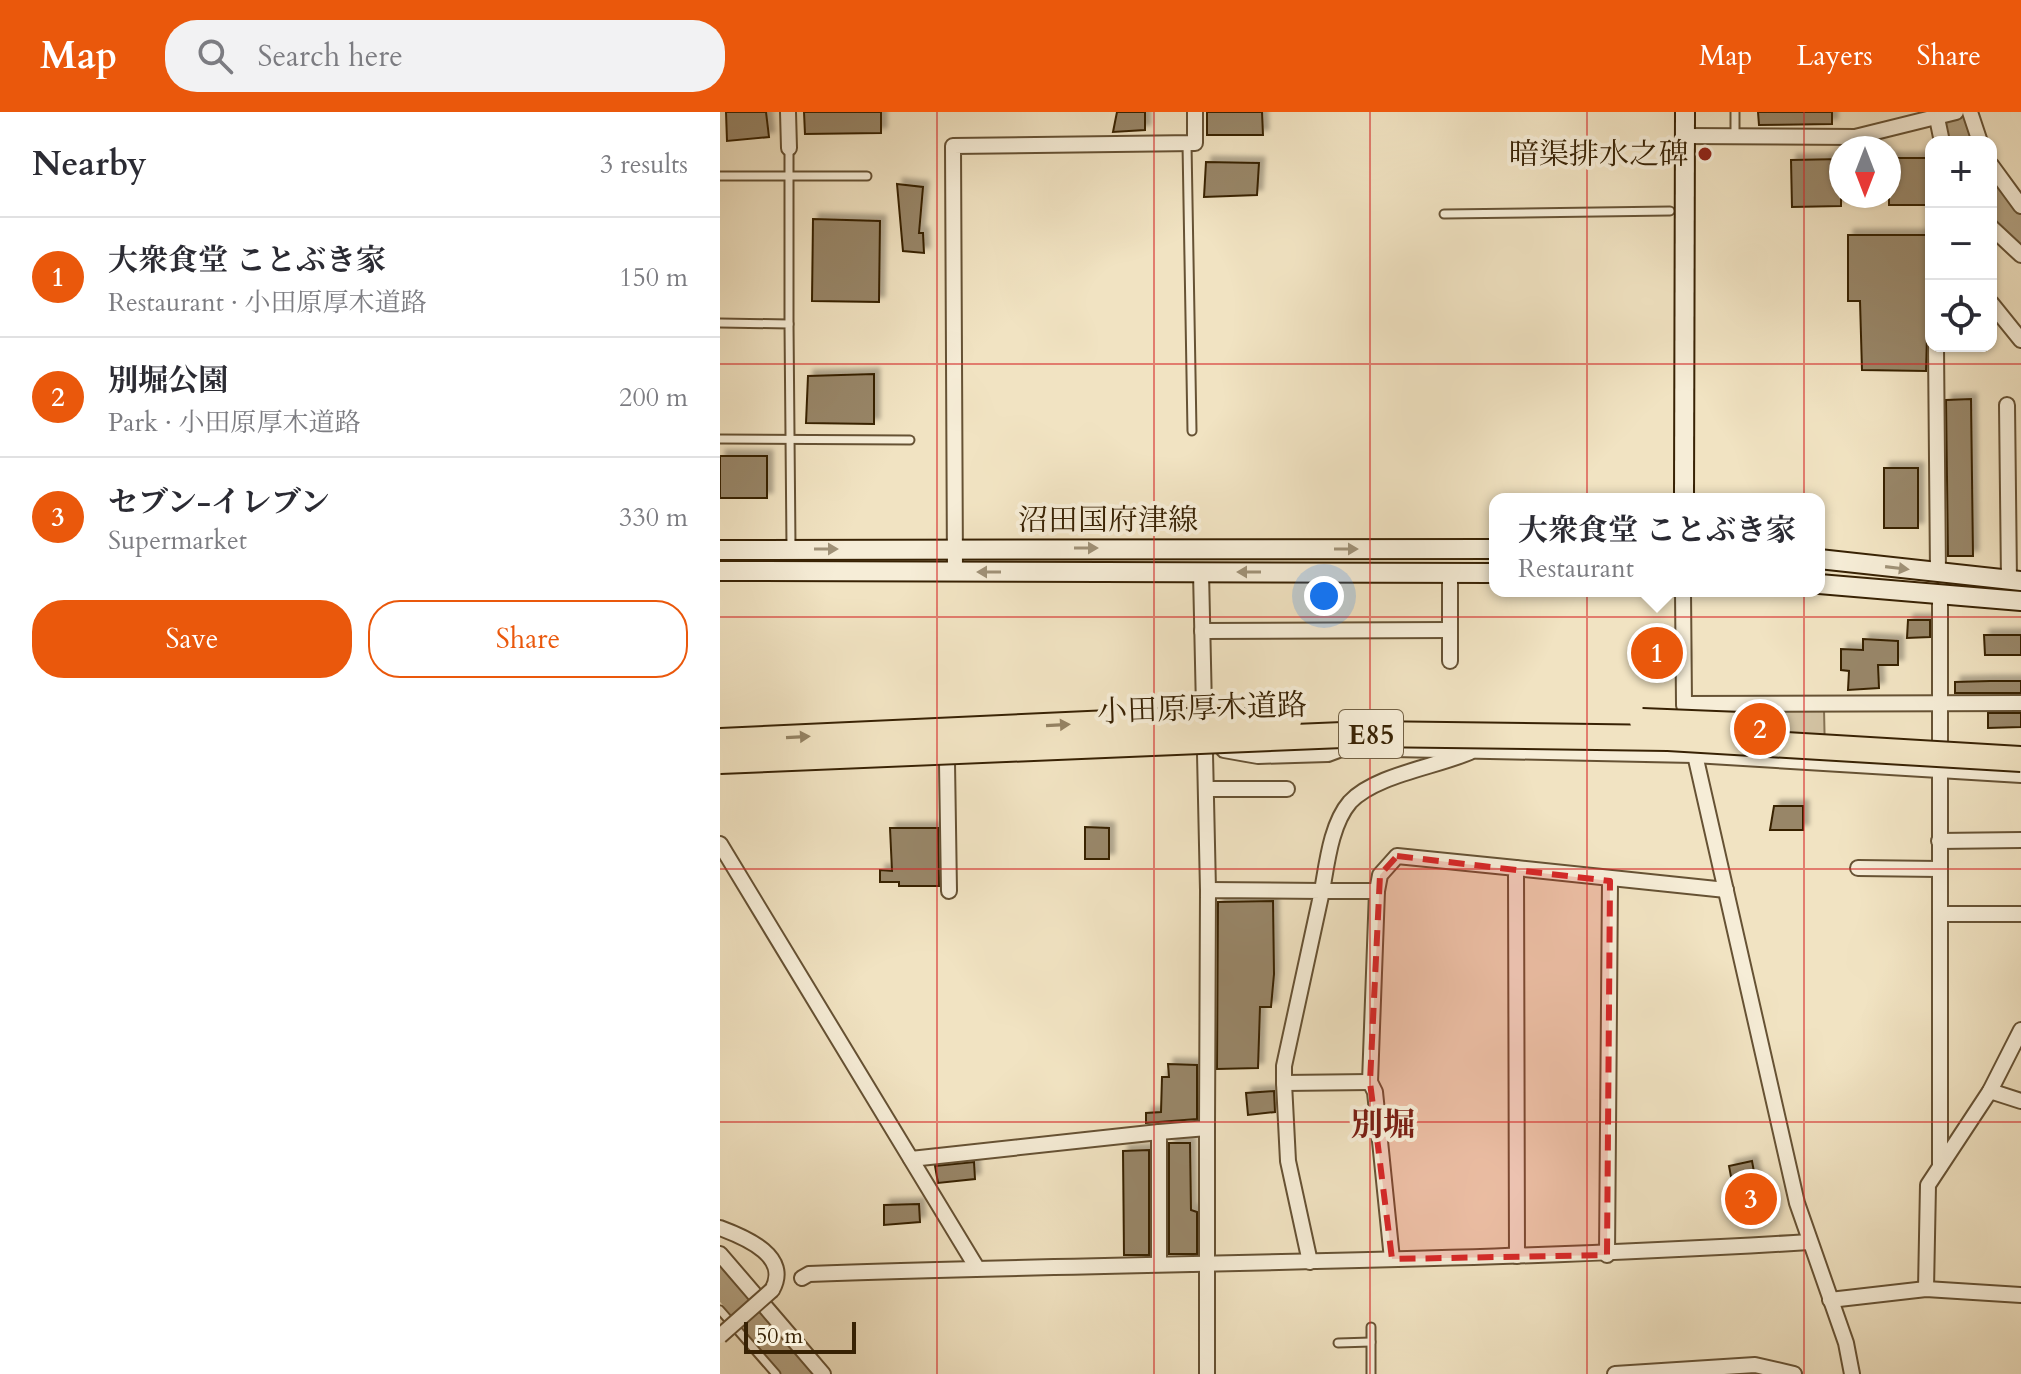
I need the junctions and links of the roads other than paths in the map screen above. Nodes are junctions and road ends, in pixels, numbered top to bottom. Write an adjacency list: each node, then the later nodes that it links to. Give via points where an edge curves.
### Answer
1 (1195, 112): 12 (street, via 1195,143)
2 (1685, 112): 8 (main road)
3 (1735, 112): 9 (lane)
4 (1956, 112): 7 (street)
5 (1970, 112): 11 (street)
6 (789, 116): 15 (lane)
7 (1937, 118): 9 (street, via 1855,137); 10 (street)
8 (1685, 136): 9 (street); 32 (main road)
9 (1735, 136)
10 (1941, 136)
11 (1978, 136)
12 (1187, 144): 28 (lane); 33 (street, via 953,146)
13 (1997, 173): 17 (street)
14 (720, 176): 15 (lane)
15 (789, 176): 16 (lane); 24 (lane)
16 (867, 176)
17 (2021, 206)
18 (1670, 211): 19 (lane)
19 (1444, 214)
20 (1997, 233): 21 (street)
21 (2021, 255)
22 (1997, 310): 25 (street)
23 (720, 323): 24 (lane)
24 (789, 324): 30 (lane)
25 (2021, 340)
26 (1936, 352): 43 (street)
27 (2007, 405): 44 (street)
28 (1192, 431)
29 (720, 439): 30 (lane)
30 (790, 439): 31 (lane); 34 (lane)
31 (910, 440)
32 (1684, 493)
33 (955, 548): 34 (main road, 沼田国府津線, one-way to 33); 35 (main road, 沼田国府津線, one-way to 35); 39 (street)
34 (791, 549): 36 (main road, 沼田国府津線)
35 (1489, 549)
36 (720, 550)
37 (1825, 560): 43 (main road, one-way to 43)
38 (720, 571): 39 (main road, 沼田国府津線)
39 (955, 572): 40 (main road, 沼田国府津線, one-way to 39)
40 (1201, 572): 41 (main road, 沼田国府津線, one-way to 40); 50 (street)
41 (1450, 572): 42 (main road, 沼田国府津線); 49 (street)
42 (1489, 573)
43 (1938, 573): 44 (main road)
44 (2015, 580)
45 (1825, 584): 46 (main road)
46 (1940, 593): 48 (main road); 52 (street)
47 (1683, 597): 54 (street)
48 (2021, 601)
49 (1450, 630): 50 (street); 51 (street)
50 (1202, 631): 58 (street)
51 (1450, 661)
52 (1938, 703): 53 (street); 54 (street); 63 (street)
53 (2021, 703)
54 (1684, 704): 59 (street)
55 (720, 741): 56 (highway, 小田原厚木道路 / E85, one-way to 56, bridge, via 1154,721 1687,721)
56 (2021, 744)
57 (1474, 750): 58 (street, via 1344,748 1328,754 1258,756); 59 (street); 78 (street, via 1382,783 1350,802 1332,844)
58 (1207, 751): 62 (street); 66 (street)
59 (1694, 755): 63 (street); 76 (street)
60 (2021, 759): 61 (highway, 小田原厚木道路 / E85, bridge, via 1668,738 1367,734)
61 (720, 761)
62 (947, 763): 64 (street); 77 (street)
63 (1938, 767): 65 (street); 69 (street)
64 (720, 772)
65 (2021, 775)
66 (1207, 789): 67 (street); 75 (street)
67 (1287, 789)
68 (2021, 840): 69 (street)
69 (1939, 841): 73 (street)
70 (720, 844): 89 (street)
71 (1516, 868): 74 (street); 79 (street, via 1397,856 1380,875); 95 (street)
72 (1858, 868): 73 (street)
73 (1939, 869): 80 (street)
74 (1610, 881): 76 (street); 94 (street)
75 (1208, 890): 78 (street); 87 (street)
76 (1726, 890): 92 (street)
77 (949, 891)
78 (1322, 891): 79 (street); 84 (street)
79 (1377, 891): 83 (street)
80 (1940, 914): 81 (street); 90 (street)
81 (2021, 914)
82 (2021, 1030): 85 (street)
83 (1370, 1082): 84 (street); 96 (street)
84 (1284, 1083): 97 (street, via 1288,1161)
85 (1990, 1091): 86 (street); 90 (street)
86 (2021, 1101)
87 (1207, 1128): 88 (street); 98 (street)
88 (1159, 1132): 89 (street); 99 (street)
89 (911, 1159): 100 (street)
90 (1940, 1166): 102 (street, via 1928,1185)
91 (720, 1228): 107 (street, bridge, via 765,1251 776,1263 778,1281)
92 (1809, 1242): 94 (street); 104 (street)
93 (720, 1254): 112 (street)
94 (1607, 1255): 95 (street)
95 (1517, 1256): 96 (street)
96 (1392, 1259): 97 (street)
97 (1310, 1262): 98 (street)
98 (1207, 1263): 99 (street); 113 (street)
99 (1159, 1264): 100 (street)
100 (977, 1268): 101 (street)
101 (802, 1278)
102 (1926, 1289): 103 (street); 104 (street)
103 (2021, 1295)
104 (1830, 1300): 117 (street)
105 (720, 1310): 111 (lane)
106 (1371, 1327): 108 (lane)
107 (720, 1336)
108 (1371, 1342): 109 (lane); 114 (lane)
109 (1338, 1343)
110 (1672, 1372): 115 (street); 116 (street, via 1755,1365)
111 (776, 1374)
112 (823, 1374)
113 (1207, 1374)
114 (1371, 1374)
115 (1615, 1374)
116 (1794, 1374)
117 (1852, 1374)

